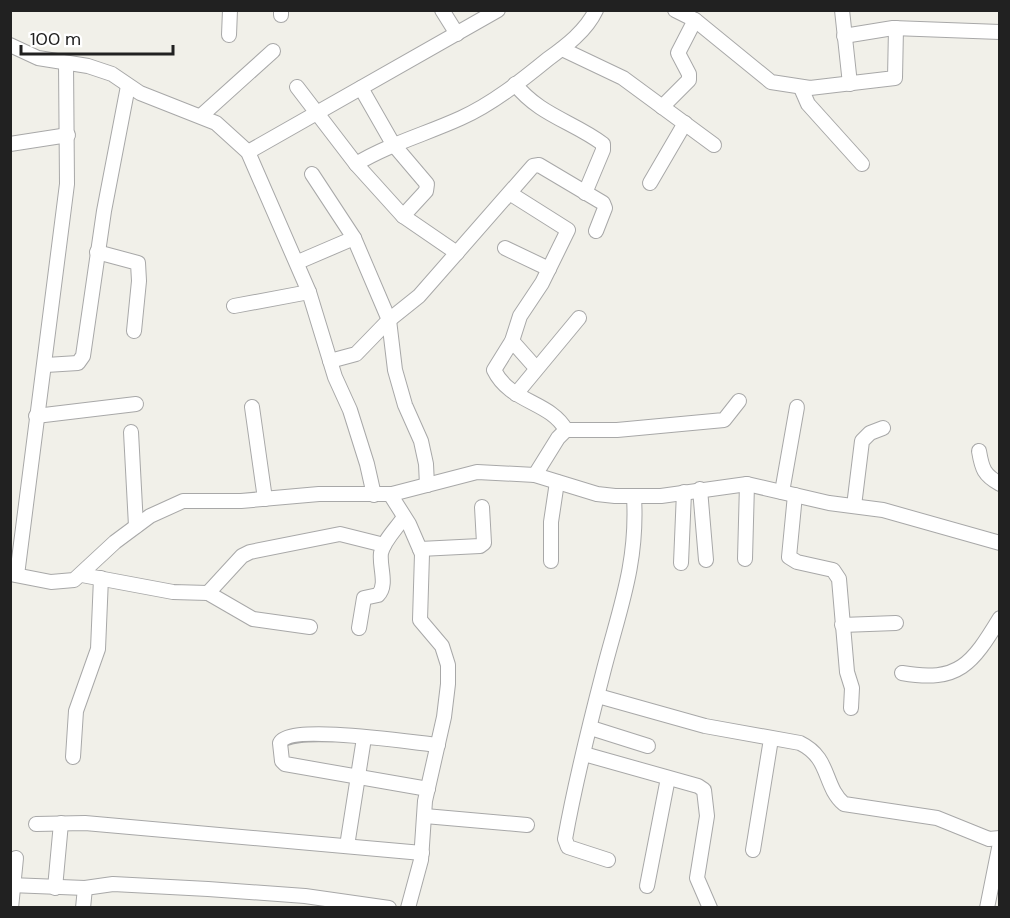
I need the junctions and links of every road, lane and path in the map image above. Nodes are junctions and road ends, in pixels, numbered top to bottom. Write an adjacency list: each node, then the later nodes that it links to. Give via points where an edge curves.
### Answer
1 (230, 10): 11 (street)
2 (442, 10): 10 (street)
3 (498, 10): 10 (street)
4 (596, 10): 14 (street, via 589,24)
5 (675, 10): 7 (street)
6 (842, 10): 12 (street)
7 (695, 20): 22 (street, via 771,82); 23 (street, via 678,52 689,80)
8 (896, 28): 9 (street); 12 (street); 18 (street, via 895,78)
9 (999, 32)
10 (457, 34): 21 (street)
11 (229, 35)
12 (844, 36): 18 (street)
13 (10, 45): 16 (street, via 38,58)
14 (562, 49): 17 (street); 23 (street, via 623,78)
15 (273, 51): 25 (street)
16 (66, 63): 19 (street, via 100,69); 27 (street)
17 (515, 84): 29 (street, via 462,117); 36 (street, via 532,104 603,144)
18 (850, 84): 22 (street)
19 (128, 86): 25 (street); 42 (street)
20 (297, 87): 24 (street)
21 (361, 88): 24 (street); 29 (street)
22 (801, 88): 33 (street, via 808,104)
23 (662, 107): 26 (street)
24 (318, 111): 31 (street); 32 (street)
25 (202, 115): 31 (street)
26 (685, 123): 30 (street); 35 (street)
27 (68, 135): 28 (street); 53 (street, via 67,184)
28 (10, 144)
29 (393, 144): 32 (street); 38 (street, via 427,187)
30 (714, 145)
31 (248, 152): 44 (street)
32 (356, 164): 38 (street)
33 (862, 164)
34 (312, 174): 40 (street)
35 (650, 183)
36 (585, 193): 37 (street, via 536,164); 39 (street, via 605,205)
37 (511, 194): 43 (street); 45 (street, via 568,230)
38 (403, 216): 43 (street)
39 (596, 231)
40 (354, 238): 44 (street); 49 (street)
41 (505, 248): 45 (street)
42 (97, 252): 50 (street, via 138,262); 53 (street, via 81,361)
43 (457, 254): 49 (street, via 419,296)
44 (298, 262): 46 (street)
45 (549, 269): 51 (street, via 520,316)
46 (309, 292): 47 (street); 52 (street)
47 (234, 306)
48 (579, 318): 54 (street)
49 (389, 320): 52 (street, via 356,354); 69 (street, via 394,370 421,441)
50 (134, 331)
51 (512, 341): 54 (street); 55 (street, via 494,370)
52 (330, 361): 74 (street, via 350,410)
53 (45, 365): 60 (street)
54 (536, 368): 55 (street)
55 (516, 394): 62 (street, via 556,414)
56 (739, 401): 62 (street, via 724,420 617,430)
57 (136, 404): 60 (street)
58 (252, 407): 76 (street)
59 (797, 407): 72 (street)
60 (36, 416): 88 (street)
61 (883, 428): 77 (street, via 862,441)
62 (566, 430): 65 (street)
63 (131, 432): 80 (street)
64 (979, 451): 68 (street, via 986,476)
65 (536, 475): 66 (street); 69 (street, via 477,472)
66 (557, 482): 75 (street, via 597,494); 86 (street)
67 (747, 484): 70 (street); 72 (street); 84 (street)
68 (999, 484)
69 (427, 485): 73 (street)
70 (700, 489): 71 (street); 85 (street)
71 (684, 492): 75 (street); 87 (street)
72 (788, 493): 77 (street); 94 (street, via 789,555 796,562 836,572)
73 (390, 494): 74 (street); 79 (street)
74 (374, 495): 76 (street, via 319,494)
75 (634, 497): 98 (street, via 631,573)
76 (265, 500): 80 (street, via 183,501)
77 (854, 506): 81 (street, via 892,512)
78 (482, 507): 83 (street, via 485,537 480,546)
79 (404, 517): 82 (street); 83 (street)
80 (136, 526): 89 (street)
81 (999, 543)
82 (384, 545): 91 (street, via 340,534 250,552); 96 (street, via 382,589 378,595 364,598)
83 (420, 549): 103 (street, via 420,620 442,646 448,665)
84 (746, 559)
85 (706, 560)
86 (551, 561)
87 (681, 562)
88 (14, 575): 89 (street, via 63,582)
89 (82, 575): 90 (street)
90 (101, 578): 91 (street, via 173,592); 106 (street, via 98,650 76,711)
91 (208, 593): 95 (street, via 253,620)
92 (999, 618): 97 (street, via 976,652 953,674)
93 (896, 623): 94 (street)
94 (842, 625): 99 (street, via 852,688)
95 (310, 627)
96 (359, 628)
97 (902, 673)
98 (598, 696): 100 (street); 102 (street, via 705,726)
99 (851, 708)
100 (591, 728): 104 (street); 105 (street)
101 (364, 738): 103 (street); 107 (street); 107 (street, via 288,735 280,743 285,764)
102 (771, 739): 114 (street, via 812,749 825,766 837,798 844,804 937,818 988,839); 117 (street)
103 (438, 746): 109 (street)
104 (648, 746)
105 (585, 754): 108 (street); 120 (street, via 565,844)
106 (73, 757)
107 (356, 776): 109 (street); 116 (street)
108 (668, 778): 122 (street); 131 (street, via 704,790 707,816 697,878)
109 (428, 789): 110 (street)
110 (424, 816): 113 (street); 118 (street)
111 (61, 823): 112 (street); 116 (street); 123 (street)
112 (36, 824)
113 (527, 825)
114 (999, 838)
115 (999, 843): 132 (street)
116 (347, 846): 118 (street)
117 (753, 850)
118 (422, 853): 130 (street)
119 (16, 858): 121 (street)
120 (608, 860)
121 (13, 885): 123 (street); 126 (street)
122 (647, 886)
123 (56, 888): 124 (street)
124 (85, 888): 125 (street, via 113,884); 127 (street)
125 (273, 893): 128 (street); 129 (street)
126 (11, 908)
127 (83, 908)
128 (270, 908)
129 (389, 908)
130 (408, 908)
131 (710, 908)
132 (987, 908)

